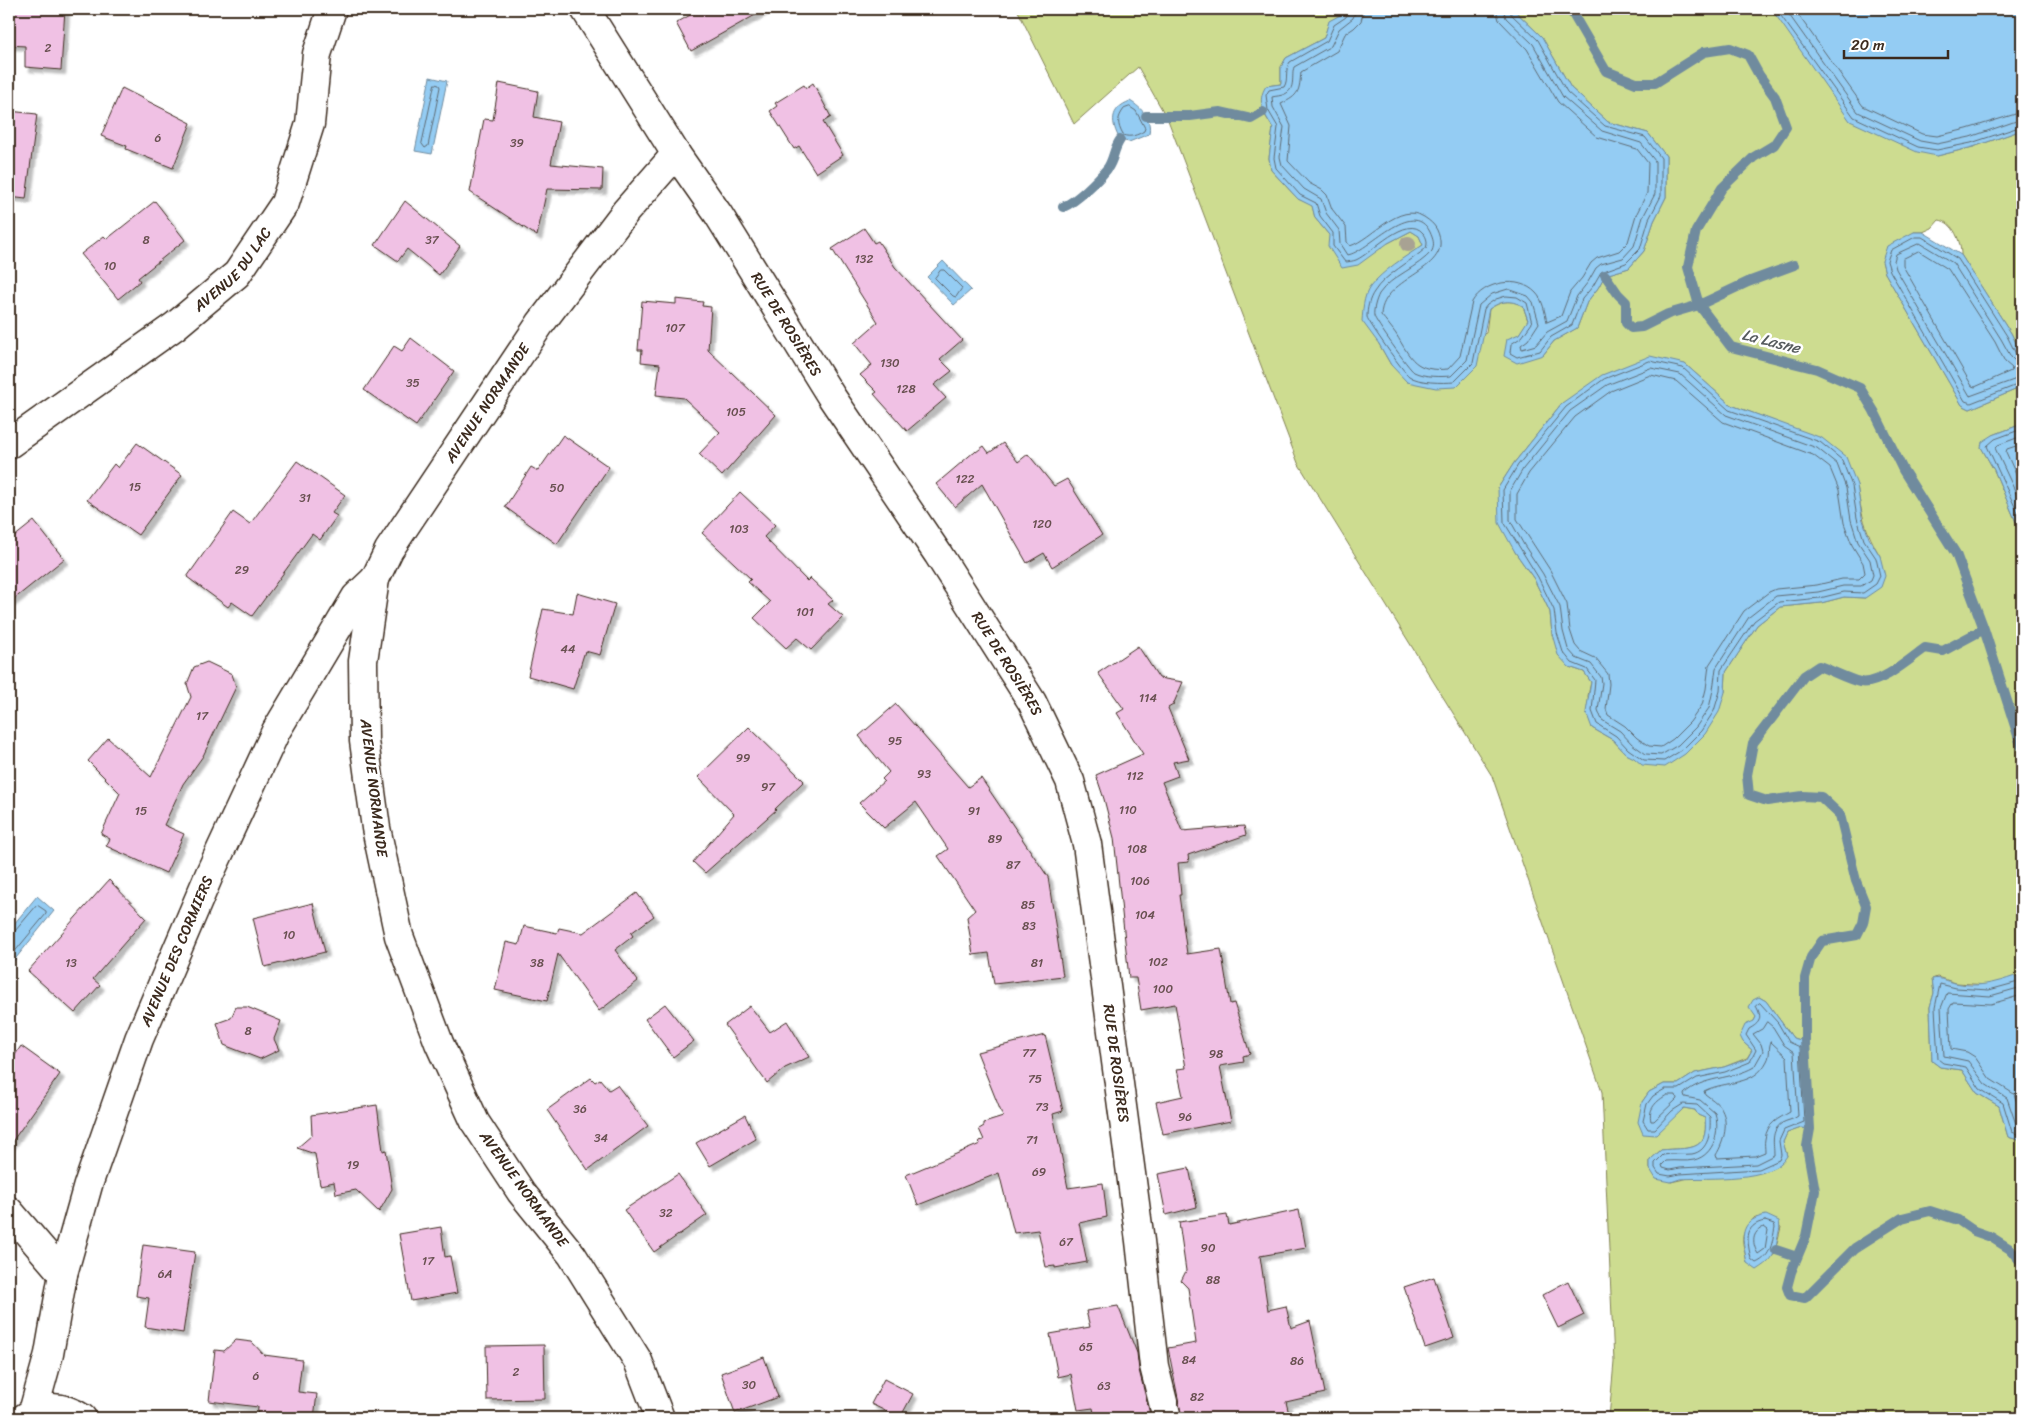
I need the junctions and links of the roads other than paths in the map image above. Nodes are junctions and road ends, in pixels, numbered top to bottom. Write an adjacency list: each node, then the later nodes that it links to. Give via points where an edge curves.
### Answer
1 (332, 9): 4 (street, AVENUE DU LAC, via 317,54 310,124 285,203 237,274 175,326)
2 (586, 9): 3 (street, RUE DE ROSIÈRES)
3 (676, 154): 5 (street, AVENUE NORMANDE, via 626,211 540,324 389,550); 12 (street, RUE DE ROSIÈRES, via 718,214 831,396 938,554 1032,702 1070,781 1087,844 1154,1366)
4 (9, 444)
5 (375, 580): 7 (street, AVENUE DES CORMIERS, via 356,597 276,731 210,873 139,1039 88,1185); 11 (street, AVENUE NORMANDE, via 363,661 364,741 376,828 399,936 438,1043 475,1122 521,1192 572,1255 638,1361)
6 (9, 1211): 7 (street)
7 (63, 1274): 8 (street, AVENUE DES CORMIERS)
8 (49, 1354): 9 (street, AVENUE DES CORMIERS); 10 (street, AVENUE DES CORMIERS)
9 (28, 1415): 10 (street, AVENUE DES CORMIERS, via 46,1408 60,1408)
10 (78, 1415)
11 (660, 1418)
12 (1167, 1418)

